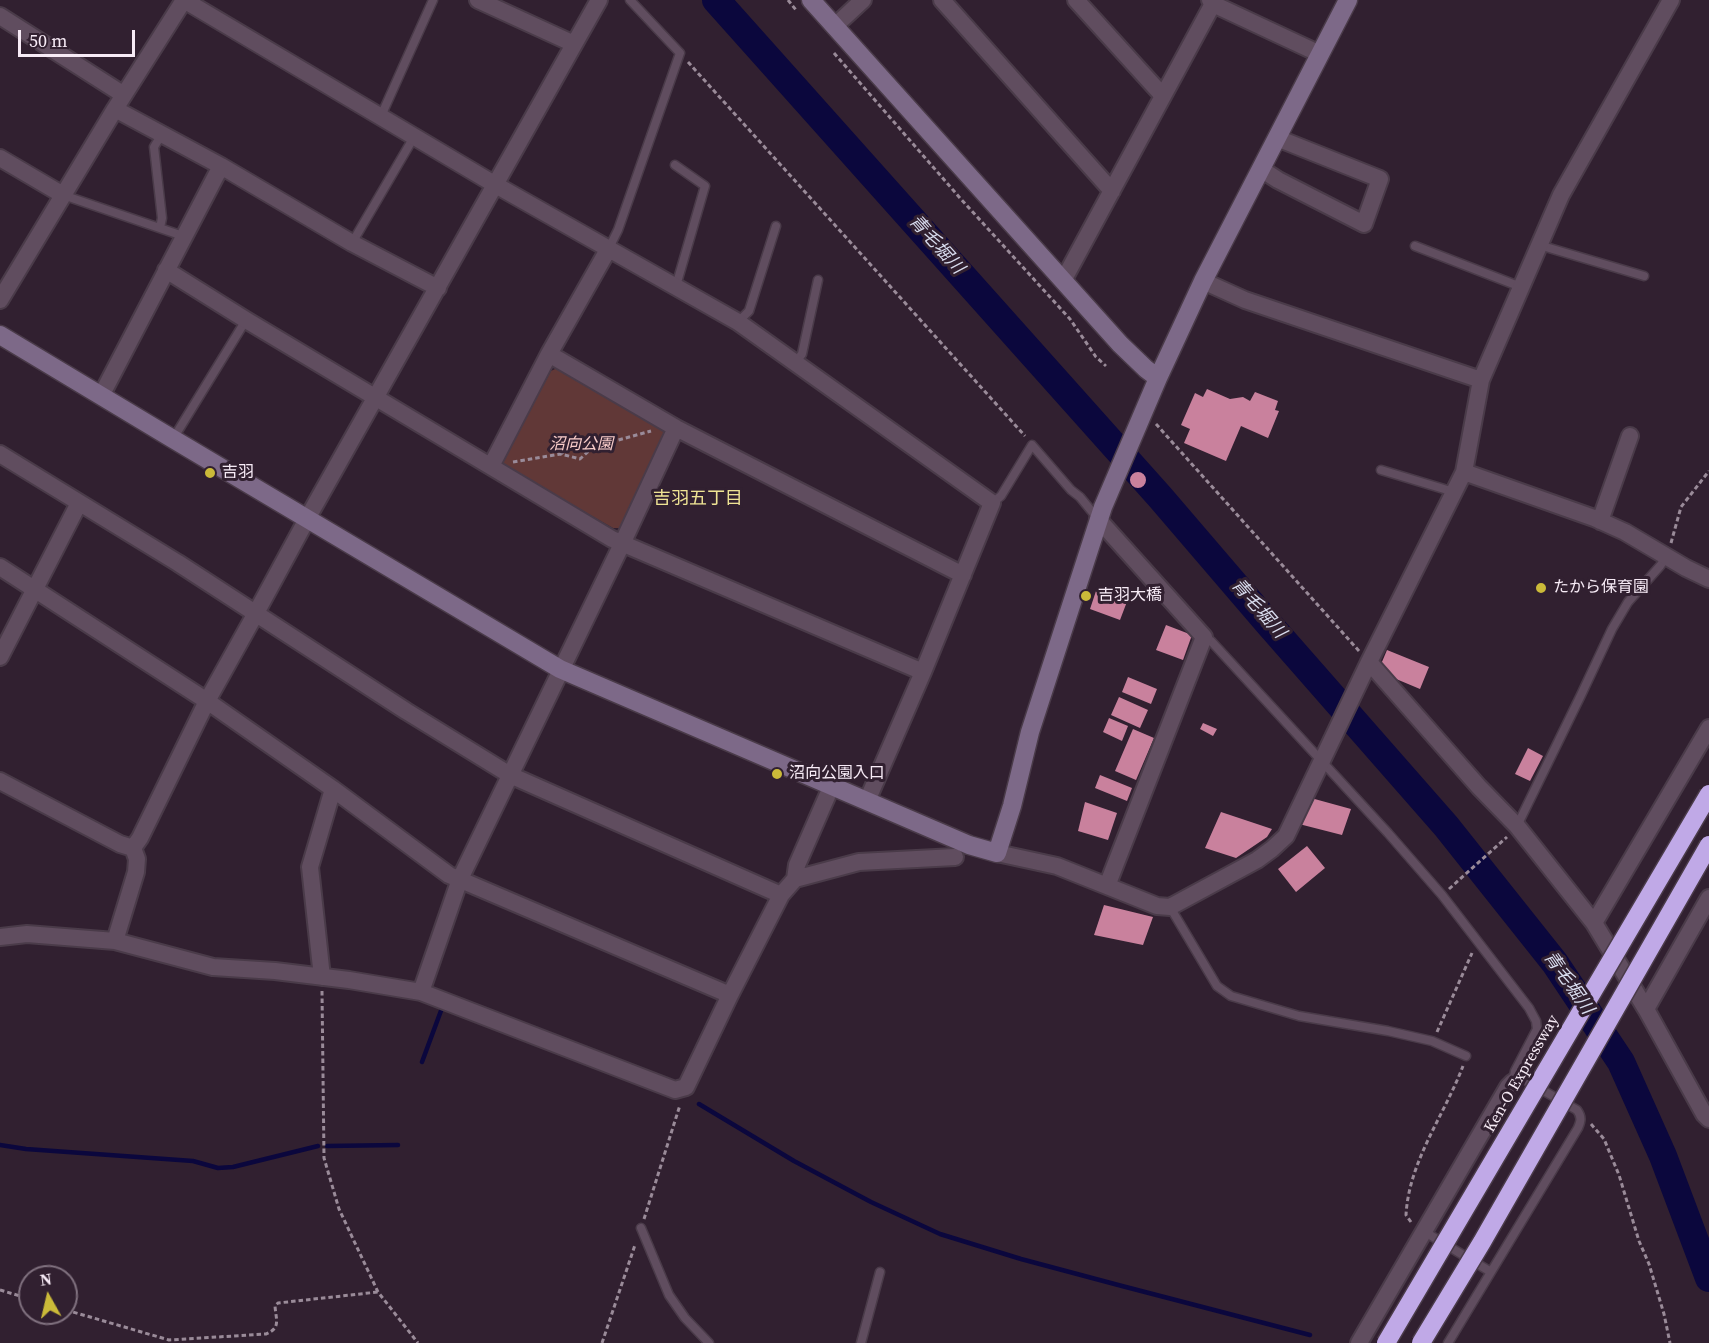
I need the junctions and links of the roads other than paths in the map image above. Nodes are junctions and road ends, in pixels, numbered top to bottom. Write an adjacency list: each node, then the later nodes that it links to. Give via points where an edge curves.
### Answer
1 (184, 0): 17 (street); 20 (street)
2 (433, 0): 20 (lane)
3 (478, 0): 15 (street)
4 (599, 0): 15 (street)
5 (630, 0): 37 (lane, via 680,53)
6 (811, 0): 14 (street)
7 (863, 0): 14 (street)
8 (942, 0): 29 (street)
9 (1076, 0): 18 (street)
10 (1348, 0): 16 (street)
11 (1671, 0): 35 (street, via 1567,184)
12 (1213, 1): 16 (street); 18 (street)
13 (0, 16): 17 (street)
14 (835, 26): 40 (street)
15 (574, 44): 28 (street)
16 (1320, 54): 23 (street)
17 (124, 95): 19 (street)
18 (1163, 96): 29 (street)
19 (115, 110): 21 (street); 30 (street)
20 (381, 116): 22 (street)
21 (162, 134): 26 (street); 32 (lane, via 154,147)
22 (414, 137): 28 (street); 34 (lane)
23 (1277, 138): 27 (street); 27 (street, via 1380,179 1364,224)
24 (0, 158): 30 (street)
25 (675, 165): 43 (lane, via 705,186)
26 (221, 166): 33 (street); 34 (street)
27 (1261, 169): 42 (street)
28 (494, 184): 37 (street); 45 (street)
29 (1112, 191): 40 (street)
30 (63, 195): 32 (lane); 46 (street)
31 (776, 226): 48 (lane, via 749,310)
32 (160, 228): 33 (lane)
33 (183, 236): 38 (street)
34 (352, 243): 45 (street)
35 (1539, 245): 39 (lane); 44 (street)
36 (1415, 246): 44 (lane)
37 (609, 248): 43 (street); 50 (street)
38 (166, 270): 47 (street); 54 (street)
39 (1644, 276)
40 (1064, 279): 52 (street, via 1120,344)
41 (818, 280): 51 (lane, via 802,354)
42 (1203, 281): 52 (street); 53 (street, via 1245,300)
43 (676, 286): 48 (street)
44 (1521, 287): 53 (street)
45 (438, 288): 55 (street)
46 (0, 300)
47 (246, 320): 55 (street); 58 (lane)
48 (738, 322): 51 (street)
49 (0, 335): 54 (street)
50 (549, 354): 56 (street); 60 (street)
51 (795, 363): 65 (street)
52 (1158, 378): 66 (street, via 1149,421)
53 (1481, 380): 62 (street)
54 (101, 396): 58 (street)
55 (376, 398): 60 (street); 67 (street)
56 (676, 428): 69 (street); 72 (street)
57 (1630, 436): 68 (street)
58 (172, 439): 67 (street)
59 (0, 454): 64 (street)
60 (491, 466): 69 (street)
61 (1381, 470): 63 (lane)
62 (1464, 472): 63 (street); 68 (street)
63 (1454, 492): 78 (street)
64 (79, 503): 74 (street); 75 (street)
65 (992, 503): 66 (lane, via 1001,496 1032,445 1071,490); 72 (street)
66 (1101, 513): 76 (street); 93 (street, via 1030,732)
67 (307, 519): 75 (street); 79 (street)
68 (1600, 521): 70 (street)
69 (622, 544): 79 (street); 80 (street)
70 (1667, 556): 73 (street); 90 (lane, via 1611,629)
71 (0, 567): 74 (street)
72 (963, 574): 80 (street)
73 (1709, 579)
74 (36, 590): 77 (street); 81 (street)
75 (256, 613): 81 (street); 84 (street)
76 (1203, 637): 83 (lane); 97 (street)
77 (0, 657)
78 (1366, 661): 83 (street); 90 (street)
79 (560, 669): 84 (street); 86 (street)
80 (923, 672): 89 (street)
81 (207, 701): 87 (street); 92 (street)
82 (1709, 728): 101 (street)
83 (1322, 757): 100 (street, via 1280,843 1257,860); 109 (lane, via 1412,859 1530,1008 1537,1029)
84 (510, 775): 95 (street); 98 (street)
85 (0, 781): 92 (street)
86 (832, 785): 89 (street); 96 (street, via 797,865)
87 (333, 789): 95 (street, via 449,875); 104 (street, via 310,867)
88 (1709, 794): 118 (highway, Ken-O Expressway, bridge)
89 (867, 801): 93 (street)
90 (1515, 829): 101 (street)
91 (1709, 845): 119 (highway, bridge)
92 (133, 848): 103 (street, via 136,872)
93 (997, 853): 97 (street, via 1057,866)
94 (955, 857): 96 (street, via 859,862)
95 (460, 879): 105 (street); 106 (street)
96 (795, 879): 98 (street)
97 (1107, 886): 100 (street, via 1157,906)
98 (781, 895): 106 (street)
99 (1709, 898): 107 (street)
100 (1170, 907): 108 (lane, via 1217,986 1231,996 1299,1016 1432,1041)
101 (1594, 923): 107 (street)
102 (0, 937): 103 (street, via 27,934)
103 (115, 940): 104 (street, via 213,967)
104 (322, 977): 105 (street)
105 (421, 992): 106 (street, via 675,1090 686,1087)
106 (730, 995)
107 (1646, 1009): 110 (street)
108 (1466, 1056)
109 (1513, 1082): 112 (street); 114 (lane, via 1525,1080 1577,1110 1581,1121)
110 (1709, 1119)
111 (641, 1228): 115 (lane, via 669,1295)
112 (1425, 1232): 114 (lane); 117 (street)
113 (880, 1272): 116 (lane)
114 (1491, 1272): 120 (lane)
115 (709, 1343)
116 (861, 1343)
117 (1359, 1343)
118 (1386, 1343)
119 (1421, 1343)
120 (1448, 1343)

